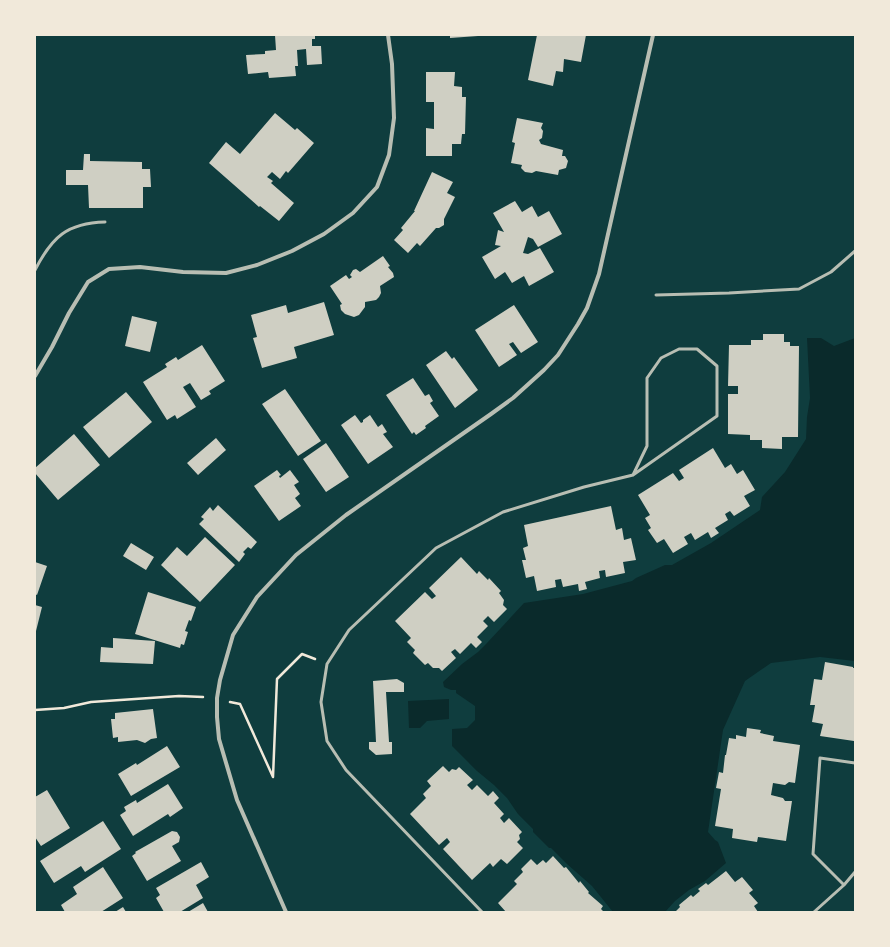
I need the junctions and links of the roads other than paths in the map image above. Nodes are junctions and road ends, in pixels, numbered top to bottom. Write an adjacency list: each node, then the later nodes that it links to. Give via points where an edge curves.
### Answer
1 (388, 35): 7 (street, via 394,118 389,155 377,187 353,214 324,234 292,250 257,265 226,273 140,267 109,269 88,282)
2 (653, 35): 12 (street, via 599,274 587,308 570,339 544,370 513,398 311,542 257,597 233,635 217,698 219,738 235,793)
3 (105, 222): 5 (lane, via 74,227 64,233 50,245)
4 (855, 251): 6 (lane, via 831,272 799,289)
5 (35, 270)
6 (656, 295)
7 (35, 376)
8 (633, 475): 8 (lane, via 717,416 717,366 697,348 679,349 661,358 648,378 647,446); 13 (lane, via 503,512 436,548 348,630 327,664 321,702 327,741 346,770)
9 (855, 763): 11 (lane, via 820,758 813,854)
10 (855, 872): 11 (lane)
11 (844, 885): 14 (lane)
12 (286, 912)
13 (482, 912)
14 (814, 912)

